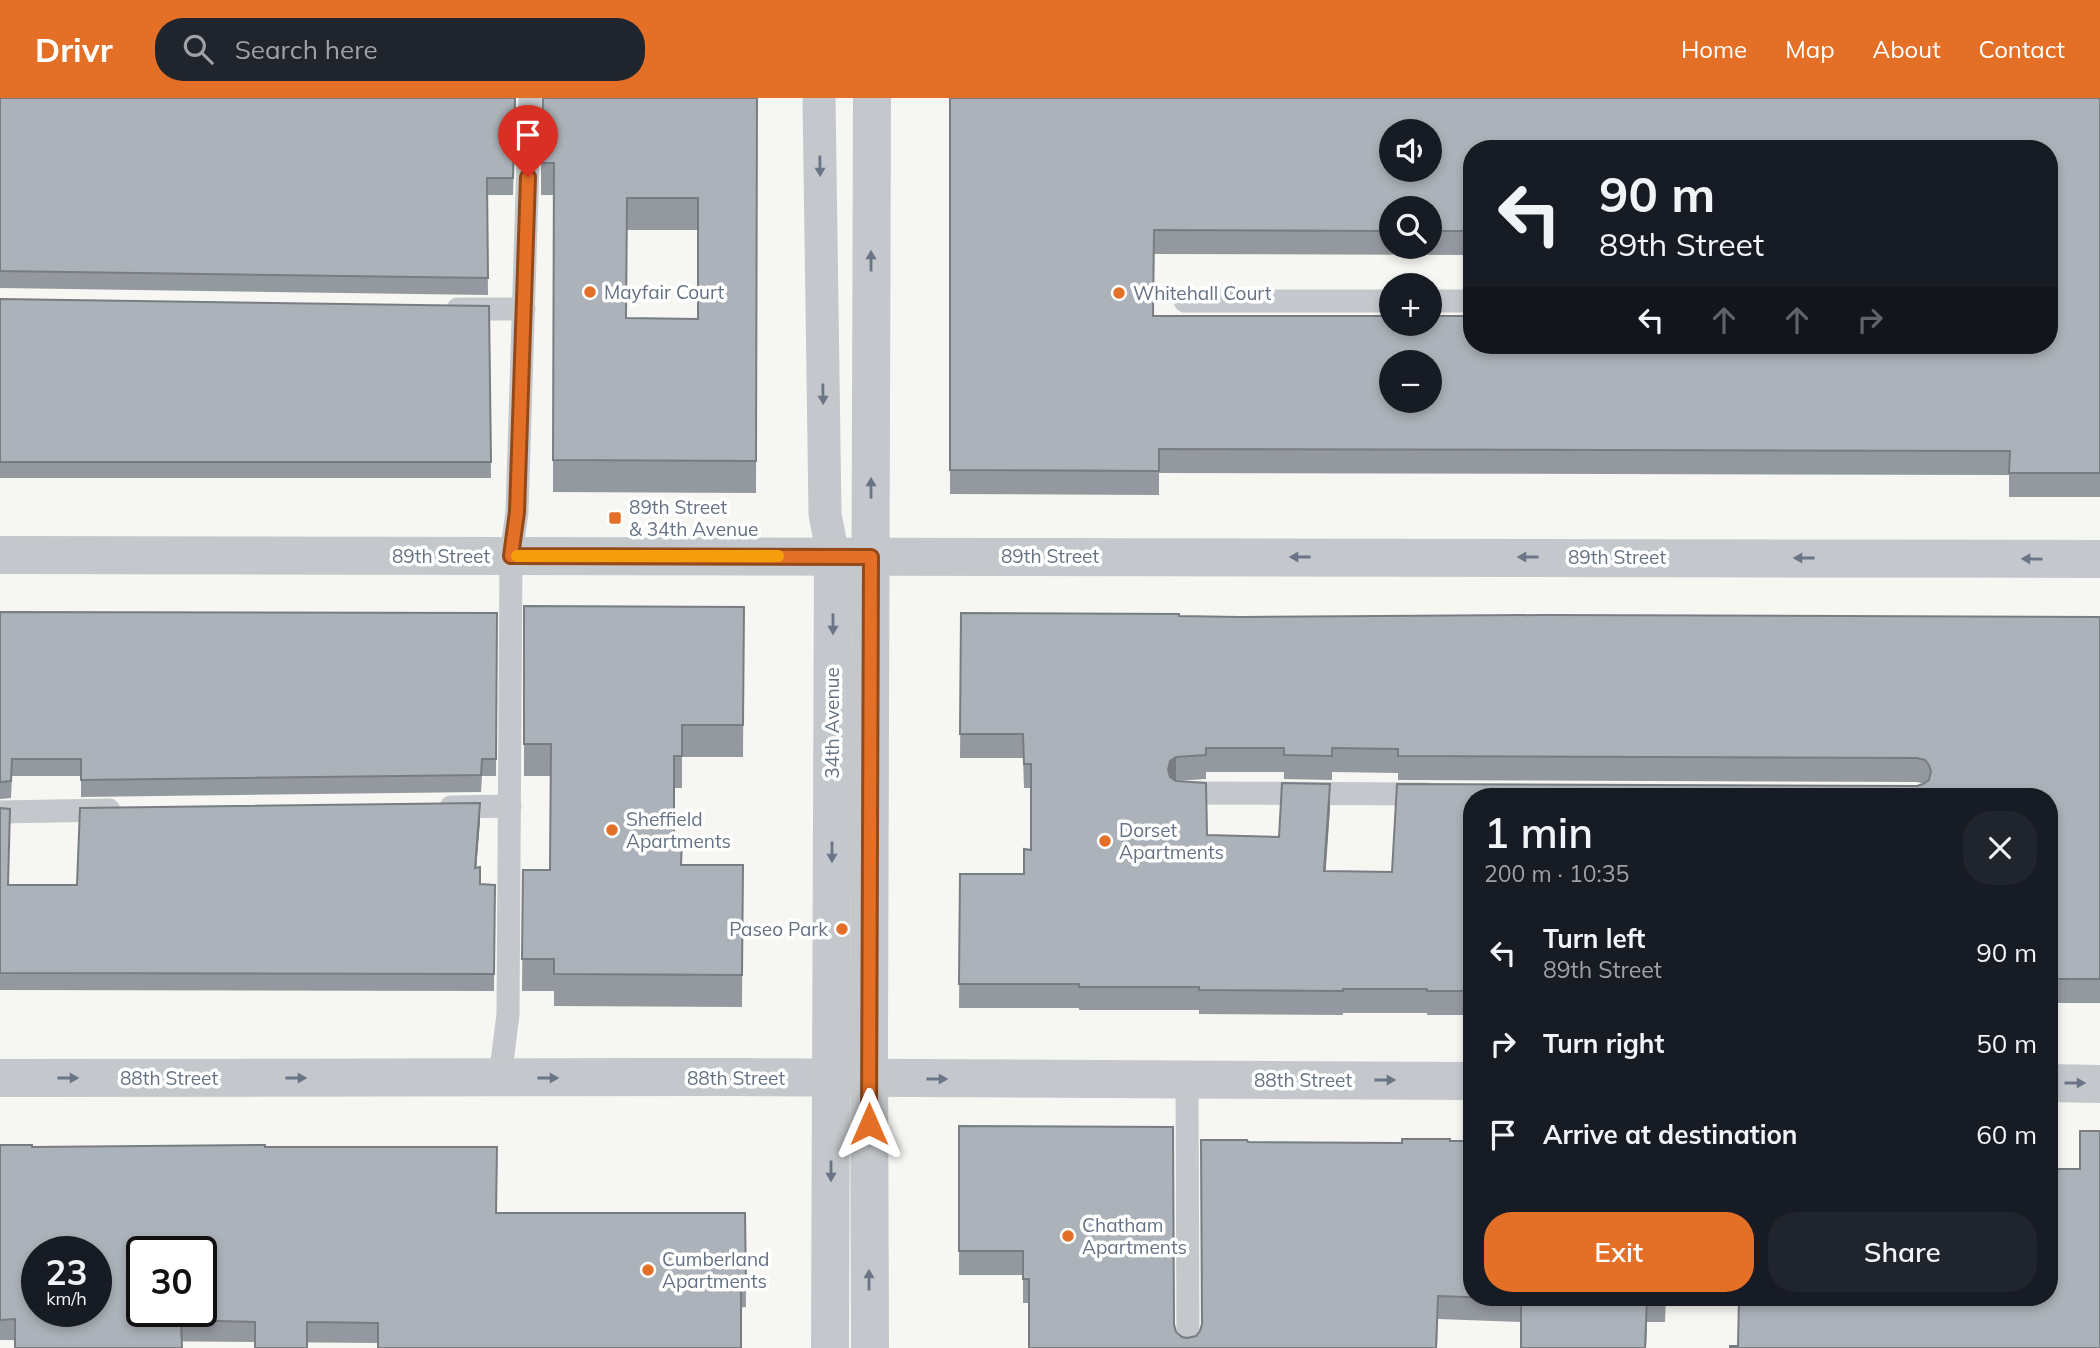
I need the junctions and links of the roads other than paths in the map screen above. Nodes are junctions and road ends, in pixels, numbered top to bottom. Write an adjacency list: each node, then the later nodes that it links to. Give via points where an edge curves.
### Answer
1 (530, 98): 9 (lane)
2 (819, 98): 12 (street, 34th Avenue, one-way to 12, via 825,514)
3 (872, 98): 13 (street, 34th Avenue, one-way to 3)
4 (1185, 301): 5 (lane)
5 (1379, 301)
6 (1442, 301): 7 (lane)
7 (1463, 301)
8 (441, 308): 9 (lane)
9 (524, 309): 11 (lane, via 517,512)
10 (0, 555): 11 (street, 89th Street)
11 (511, 556): 12 (street, 89th Street); 17 (lane)
12 (833, 556): 13 (street, 89th Street); 23 (street, 34th Avenue, one-way to 23)
13 (871, 557): 14 (street, 89th Street, one-way to 13); 24 (street, 34th Avenue)
14 (2100, 559)
15 (1182, 793): 16 (lane)
16 (1446, 794)
17 (510, 806): 18 (lane); 22 (lane, via 508,1014)
18 (427, 807)
19 (124, 810): 20 (lane)
20 (0, 812)
21 (0, 1077): 22 (street, 88th Street, one-way to 22)
22 (500, 1078): 23 (street, 88th Street, one-way to 23)
23 (831, 1078): 24 (street, 88th Street); 29 (street, 34th Avenue, one-way to 29)
24 (869, 1079): 25 (street, 88th Street, one-way to 25); 30 (street, 34th Avenue, one-way to 24)
25 (1187, 1079): 26 (street, 88th Street, one-way to 26); 31 (lane)
26 (1463, 1081)
27 (2058, 1083): 28 (street, one-way to 28)
28 (2100, 1084)
29 (830, 1348)
30 (870, 1348)
31 (1188, 1348)

